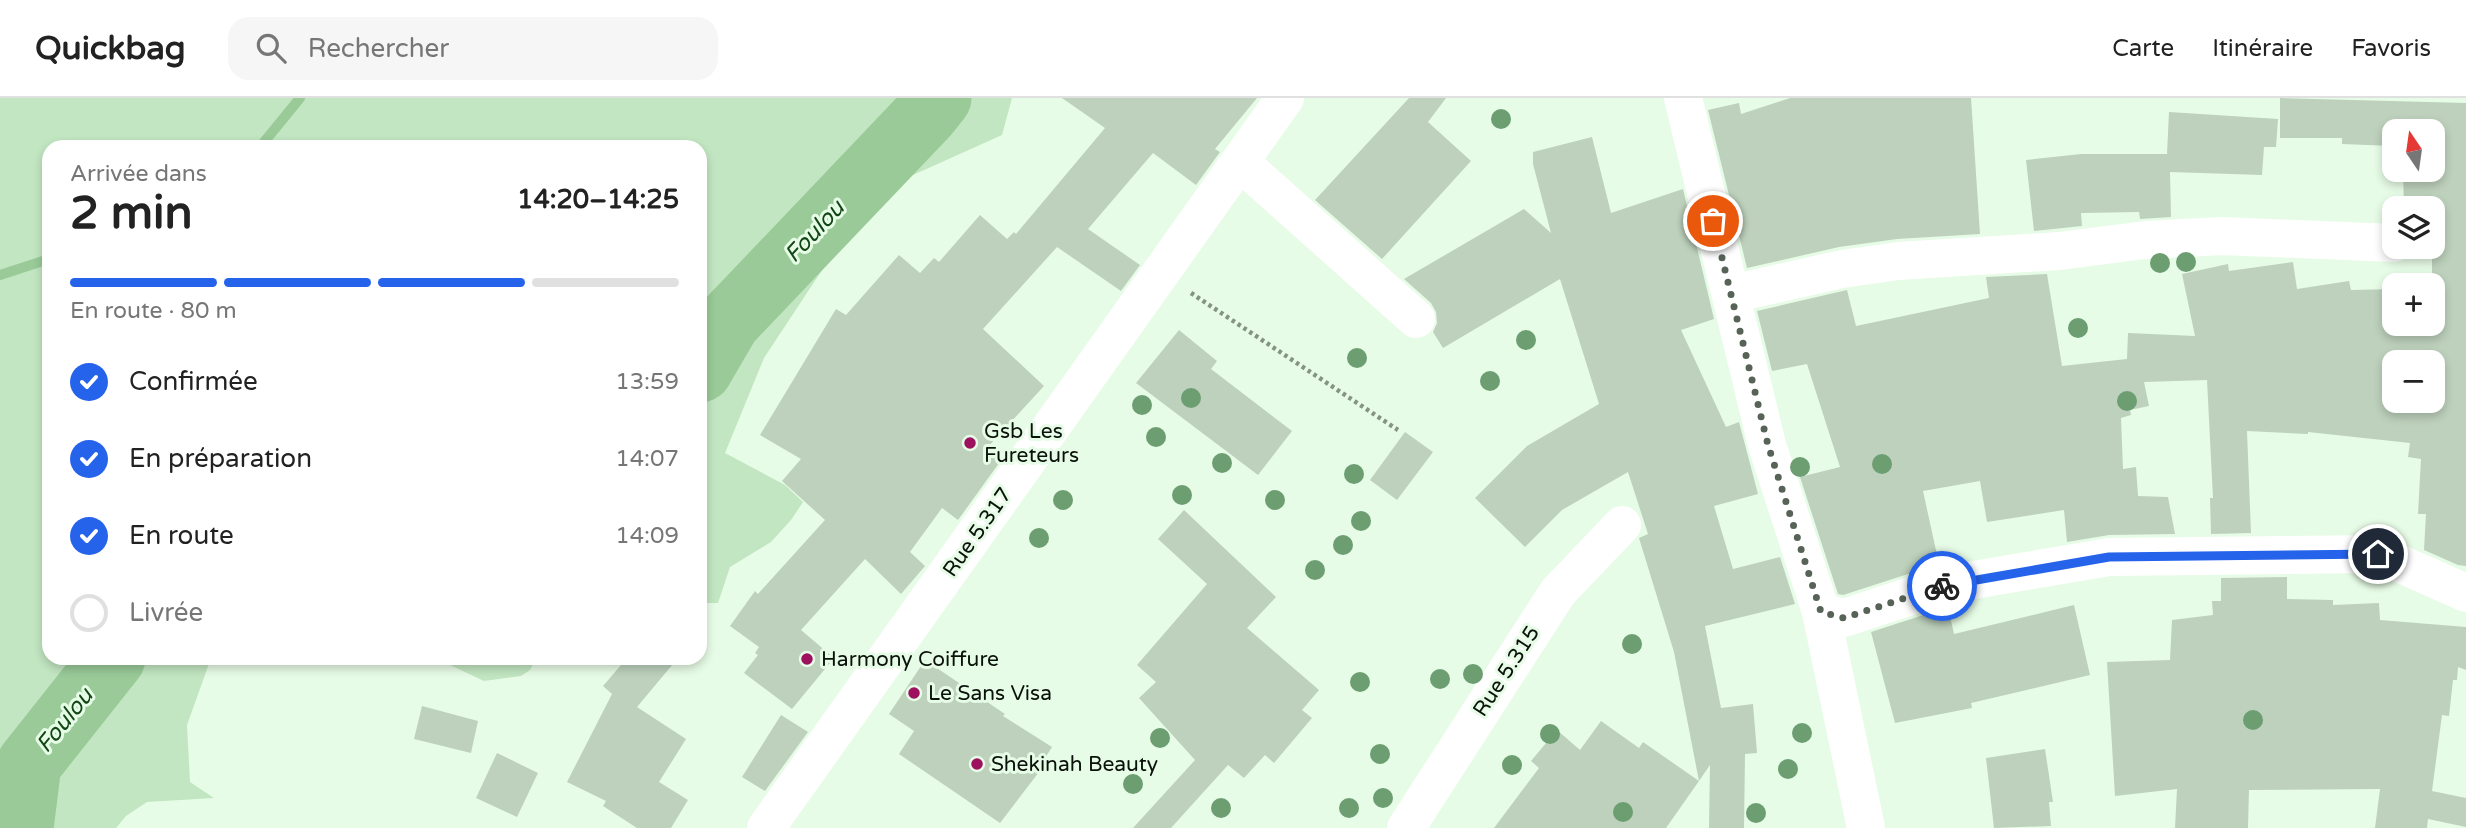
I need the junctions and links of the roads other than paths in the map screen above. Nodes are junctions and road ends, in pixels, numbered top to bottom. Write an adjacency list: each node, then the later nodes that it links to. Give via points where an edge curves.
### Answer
1 (1285, 98): 3 (street, Rue 5.317)
2 (1683, 98): 5 (street)
3 (1240, 162): 6 (street); 10 (street, Rue 5.317)
4 (2382, 243): 5 (street, via 2222,236 2145,240 2059,251 1887,262)
5 (1731, 294): 9 (street, via 1768,445)
6 (1416, 320)
7 (1622, 525): 11 (street, Rue 5.315, via 1558,592)
8 (2466, 593): 9 (street, via 2378,554 2109,557 1944,585 1844,618)
9 (1821, 612): 12 (street)
10 (766, 828)
11 (1406, 828)
12 (1866, 828)

